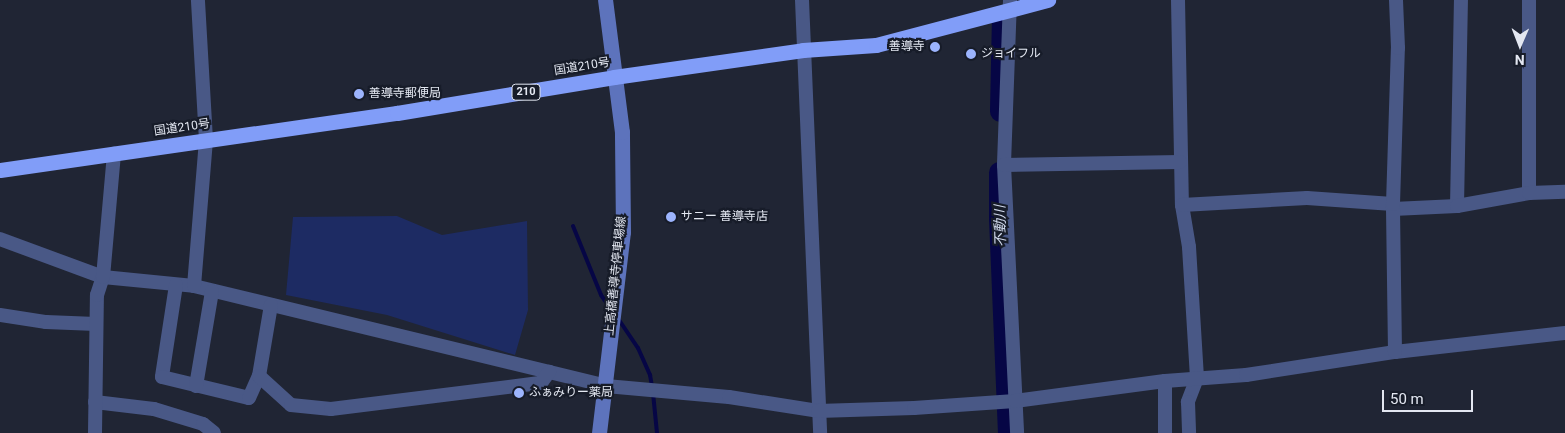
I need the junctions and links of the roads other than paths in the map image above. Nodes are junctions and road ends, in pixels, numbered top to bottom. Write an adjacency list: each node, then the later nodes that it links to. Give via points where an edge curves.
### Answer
1 (198, 0): 12 (street)
2 (605, 0): 11 (main road, 上高橋善導寺停車場線)
3 (802, 0): 10 (street)
4 (1048, 0): 9 (highway, 国道210号 / 210)
5 (1178, 0): 14 (street)
6 (1396, 0): 21 (street, via 1398,48)
7 (1461, 0): 20 (street)
8 (1528, 0): 17 (street)
9 (1010, 5): 10 (highway, 国道210号 / 210, via 876,45); 15 (street)
10 (803, 50): 11 (highway, 国道210号 / 210); 40 (street)
11 (614, 77): 12 (highway, 国道210号 / 210); 37 (main road, 上高橋善導寺停車場線, via 622,132 623,232)
12 (206, 140): 13 (highway, 国道210号 / 210); 25 (street)
13 (114, 153): 16 (highway, 国道210号 / 210); 23 (street)
14 (1180, 162): 15 (street); 19 (street)
15 (1004, 165): 38 (street)
16 (0, 170)
17 (1529, 192): 18 (street); 20 (street)
18 (1565, 192)
19 (1182, 205): 21 (street, via 1307,198); 34 (street, via 1189,247)
20 (1457, 206): 21 (street)
21 (1393, 207): 31 (street)
22 (0, 239): 23 (street)
23 (103, 277): 24 (street); 29 (street, via 97,296)
24 (176, 285): 25 (street); 36 (street, via 162,377)
25 (194, 286): 26 (street)
26 (212, 291): 27 (street); 36 (street)
27 (271, 305): 32 (street); 33 (street)
28 (0, 315): 29 (street, via 46,322)
29 (96, 324): 39 (street)
30 (1565, 333): 31 (street)
31 (1395, 352): 34 (street, via 1246,375)
32 (550, 372): 33 (street, via 541,383 331,409 291,405); 37 (street)
33 (260, 376): 36 (street, via 249,398)
34 (1197, 378): 35 (street); 47 (street, via 1188,402)
35 (1166, 381): 38 (street); 46 (street)
36 (196, 386)
37 (606, 386): 40 (street, via 729,397); 43 (main road, 上高橋善導寺停車場線)
38 (1010, 401): 40 (street); 45 (street)
39 (95, 402): 41 (street); 42 (street, via 154,409 203,424)
40 (818, 411): 44 (street)
41 (94, 433)
42 (214, 433)
43 (599, 433)
44 (820, 433)
45 (1017, 433)
46 (1165, 433)
47 (1189, 433)

